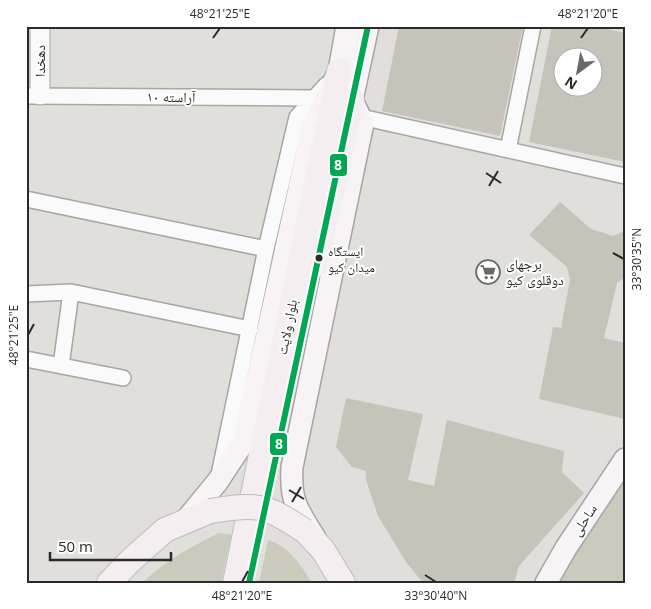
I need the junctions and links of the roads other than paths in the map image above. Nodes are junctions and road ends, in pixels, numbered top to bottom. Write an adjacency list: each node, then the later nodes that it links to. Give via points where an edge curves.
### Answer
1 (40, 26): 6 (street, دهخدا)
2 (347, 26): 5 (main road)
3 (368, 26): 8 (main road)
4 (533, 26): 9 (street)
5 (339, 71): 7 (street); 20 (main road, via 313,126 243,443); 24 (main road, بلوار ولایت)
6 (33, 96): 7 (street, آراسته ۱۰)
7 (315, 98): 12 (street, via 297,117)
8 (356, 109): 9 (street); 22 (main road, via 364,123 292,467 294,501); 25 (main road, بلوار ولایت)
9 (508, 150): 10 (street)
10 (625, 176)
11 (26, 199): 12 (street)
12 (266, 249): 15 (street)
13 (71, 292): 14 (street); 15 (street); 17 (street)
14 (26, 294)
15 (250, 329): 20 (street)
16 (26, 360): 17 (street)
17 (61, 366): 18 (street)
18 (123, 378)
19 (625, 459): 27 (main road, ساحلی)
20 (218, 480): 21 (main road)
21 (186, 520): 22 (main road, bridge, via 210,511 260,508 305,531); 23 (main road, via 165,530)
22 (323, 550): 26 (main road)
23 (109, 583)
24 (234, 583)
25 (249, 583)
26 (343, 583)
27 (546, 583)

